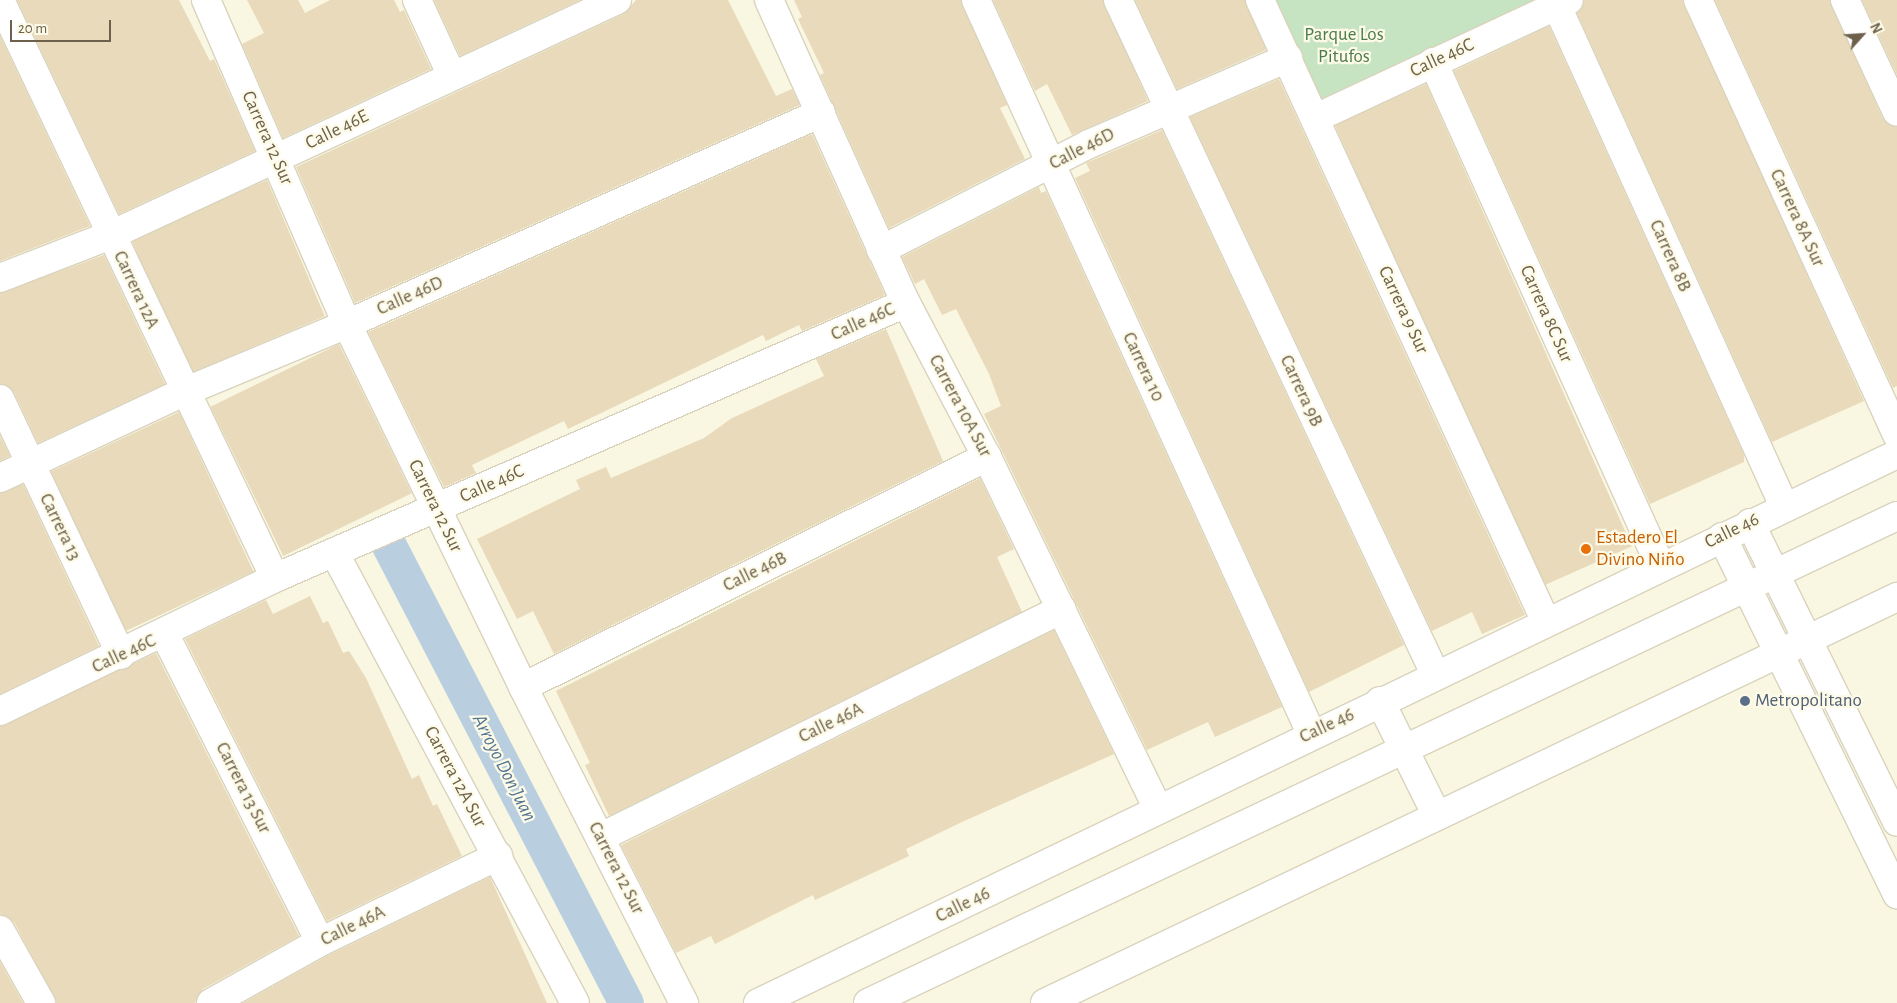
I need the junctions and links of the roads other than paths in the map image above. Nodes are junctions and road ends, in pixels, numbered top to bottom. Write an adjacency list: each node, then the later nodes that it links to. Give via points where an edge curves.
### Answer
1 (0, 0): 21 (street, Carrera 12A)
2 (206, 0): 19 (street, Carrera 12 Sur)
3 (417, 0): 14 (street)
4 (617, 0): 14 (street, Calle 46E)
5 (769, 0): 17 (street, Carrera 10A Sur)
6 (976, 0): 20 (street, Carrera 10)
7 (1118, 0): 15 (street, Carrera 9B)
8 (1260, 0): 12 (street, Carrera 9 Sur)
9 (1698, 0): 28 (street, Carrera 8A Sur)
10 (1845, 0): 16 (street)
11 (1563, 3): 13 (street, Calle 46C); 33 (street, Carrera 8B)
12 (1288, 58): 15 (street, Calle 46D); 18 (street, Carrera 9 Sur)
13 (1433, 62): 18 (street, Calle 46C); 39 (street, Carrera 8C Sur)
14 (451, 74): 19 (street, Calle 46E)
15 (1167, 109): 20 (street, Calle 46D); 50 (street, Carrera 9B)
16 (1897, 112)
17 (821, 113): 22 (street, Carrera 10A Sur); 25 (street, Calle 46D)
18 (1316, 118): 45 (street, Carrera 9 Sur)
19 (277, 159): 21 (street, Calle 46E); 25 (street, Carrera 12 Sur)
20 (1050, 164): 22 (street, Calle 46D); 54 (street, Carrera 10)
21 (111, 235): 23 (street, Calle 46E); 26 (street, Carrera 12A)
22 (881, 250): 24 (street, Carrera 10A Sur)
23 (0, 278)
24 (906, 303): 30 (street, Carrera 10A Sur); 34 (street, Calle 46C)
25 (347, 324): 26 (street, Calle 46D); 34 (street, Carrera 12 Sur)
26 (184, 392): 31 (street, Calle 46D); 41 (street, Carrera 12A)
27 (0, 399): 31 (street, Carrera 13)
28 (1897, 435)
29 (1897, 454): 33 (street, Calle 46)
30 (987, 457): 44 (street, Carrera 10A Sur); 51 (street, Calle 46B)
31 (30, 464): 32 (street, Calle 46D); 49 (street, Carrera 13)
32 (0, 478)
33 (1784, 506): 36 (street, Calle 46)
34 (436, 509): 38 (street, Calle 46C); 51 (street, Carrera 12 Sur)
35 (1897, 516): 40 (street)
36 (1750, 523): 37 (street, Calle 46); 40 (street)
37 (1722, 537): 39 (street, Calle 46); 42 (street)
38 (334, 552): 41 (street, Calle 46C); 60 (street, Carrera 12A Sur)
39 (1660, 565): 45 (street, Calle 46)
40 (1777, 573): 42 (street); 47 (street)
41 (274, 578): 46 (street, Calle 46C)
42 (1748, 587): 48 (street); 55 (street)
43 (1897, 597): 47 (street)
44 (1062, 609): 56 (street, Carrera 10A Sur); 59 (street, Calle 46A)
45 (1545, 620): 50 (street, Calle 46)
46 (165, 635): 49 (street, Calle 46C); 63 (street, Carrera 13 Sur)
47 (1809, 639): 48 (street); 58 (street)
48 (1779, 653): 57 (street); 61 (street)
49 (121, 655): 53 (street, Calle 46C)
50 (1435, 674): 52 (street, Calle 46)
51 (523, 687): 59 (street, Carrera 12 Sur)
52 (1380, 701): 54 (street, Calle 46); 55 (street)
53 (0, 711)
54 (1311, 734): 56 (street, Calle 46)
55 (1403, 748): 57 (street); 69 (street)
56 (1158, 809): 68 (street, Calle 46)
57 (1437, 816): 70 (street)
58 (1897, 822)
59 (601, 837): 67 (street, Carrera 12 Sur)
60 (498, 856): 63 (street, Calle 46A); 66 (street, Carrera 12A Sur)
61 (1897, 895)
62 (0, 930): 64 (street)
63 (320, 942): 65 (street, Calle 46A)
64 (41, 1003)
65 (211, 1003)
66 (575, 1003)
67 (684, 1003)
68 (758, 1003)
69 (868, 1003)
70 (1045, 1003)

